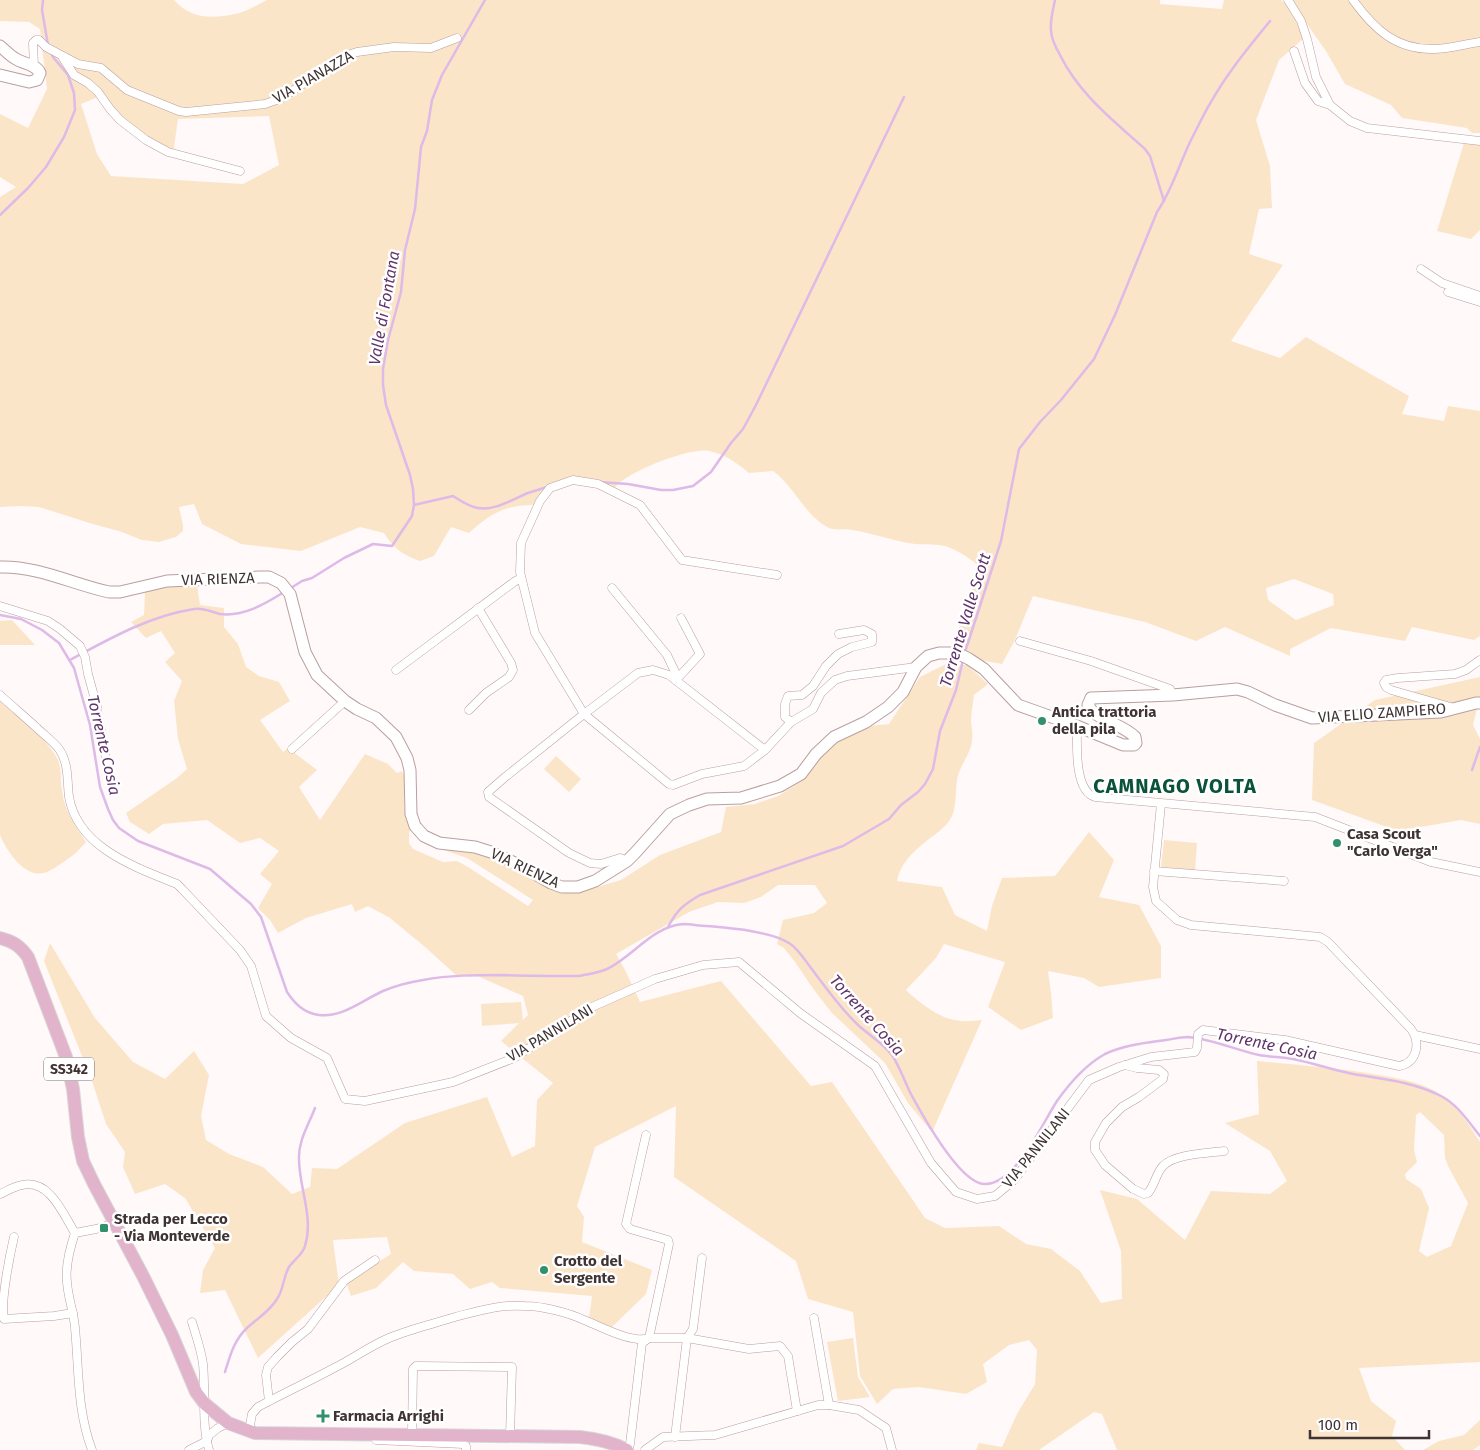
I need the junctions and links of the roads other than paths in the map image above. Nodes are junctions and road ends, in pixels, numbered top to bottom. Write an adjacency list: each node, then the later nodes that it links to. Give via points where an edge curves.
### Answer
1 (1288, 0): 10 (street, via 1301,21 1316,77)
2 (1353, 0): 4 (street, via 1383,34 1398,43 1436,49)
3 (457, 38): 7 (street, VIA PIANAZZA, via 431,48 394,47 345,56 274,102 186,112 127,90 101,68 78,64)
4 (1480, 42)
5 (0, 46): 8 (street, via 14,58)
6 (1294, 51): 10 (street, via 1304,83 1318,101)
7 (62, 56): 8 (street, VIA PIANAZZA, via 46,48 39,40 34,41); 12 (street, VIA PIANAZZA, via 74,75 98,92 120,120 146,140 168,152)
8 (34, 67): 9 (street, via 40,73 33,82)
9 (0, 75)
10 (1330, 105): 11 (street, via 1350,121 1367,128)
11 (1480, 141)
12 (240, 171)
13 (1421, 269): 15 (street, via 1442,283)
14 (1448, 292): 16 (street)
15 (1480, 296)
16 (1480, 302)
17 (0, 567): 34 (street, VIA RIENZA, via 42,572 109,592 167,581 261,577 275,580 286,588 292,600 305,652 317,675)
18 (777, 575): 19 (street, via 682,560 640,505 598,484 573,480 550,488 540,501 521,543)
19 (521, 578): 22 (street); 39 (street, via 535,633)
20 (612, 588): 31 (street, via 667,655)
21 (0, 606): 36 (street, via 48,621 80,646)
22 (478, 608): 30 (street); 38 (street, via 513,670)
23 (681, 618): 27 (street)
24 (839, 634): 40 (street, via 864,630 872,634 872,642 838,654 802,695 788,696 785,717)
25 (1020, 641): 33 (street, via 1092,661 1170,689)
26 (709, 651): 27 (street)
27 (700, 654): 31 (street)
28 (1480, 660): 37 (street, via 1454,674 1398,678 1384,683 1391,690)
29 (916, 667): 40 (street, via 834,680 821,693 813,709); 41 (street, VIA RIENZA, via 928,656 957,653 984,669 1018,705); 47 (street, VIA RIENZA, via 903,692 888,707 834,737 801,774 780,786 741,798 707,799 670,814)
30 (396, 670)
31 (676, 680): 39 (street, via 654,670 638,674); 44 (street)
32 (0, 695): 54 (street, VIA PANNILANI, via 59,749 66,761 74,813 82,828 120,860 182,889 240,950 250,966 266,1016 291,1038 327,1058 345,1098 365,1101 453,1082 514,1058 592,1007 655,978 703,965 739,962 800,1013 875,1066 931,1163 956,1192 977,1199 994,1196 1014,1180 1089,1080)
33 (1173, 696): 37 (street, VIA ELIO ZAMPIERO, via 1242,690 1312,718 1441,712); 41 (street, VIA ELIO ZAMPIERO, via 1094,697 1088,701 1093,712 1136,737 1134,746 1123,745)
34 (345, 701): 43 (street); 47 (street, VIA RIENZA, via 376,718 401,745 410,770 411,814 415,826 424,836 440,844 475,847 494,853 562,887 578,887 595,881)
35 (1478, 703): 37 (street, VIA ELIO ZAMPIERO)
36 (97, 707)
37 (1455, 708)
38 (469, 710)
39 (584, 714): 44 (street, via 673,785 702,774 744,766); 47 (street, via 504,778 488,792 489,797 569,853 590,863 601,864 620,858)
40 (791, 722): 44 (street)
41 (1078, 726): 46 (street, via 1077,761 1090,796)
42 (101, 728): 45 (street)
43 (292, 748)
44 (765, 750)
45 (109, 778)
46 (1161, 804): 48 (street); 49 (street, via 1315,817 1431,862)
47 (627, 861)
48 (1154, 871): 50 (street); 52 (street, via 1156,902 1177,920 1191,925 1320,937 1328,942)
49 (1480, 872)
50 (1284, 881)
51 (0, 938): 58 (main road, SS342, via 15,943 28,957 66,1057 84,1161)
52 (1415, 1035): 53 (street); 54 (street, via 1415,1054 1406,1065 1392,1065 1285,1040 1203,1030 1198,1034 1195,1052 1151,1057)
53 (1480, 1049)
54 (1125, 1065): 56 (street, via 1160,1070 1164,1074 1106,1123 1095,1142 1097,1156 1105,1165 1133,1189 1148,1194 1163,1165 1171,1160)
55 (646, 1135): 66 (street, via 626,1224 630,1229 668,1240 669,1244)
56 (1224, 1150)
57 (0, 1194): 59 (street, via 24,1184 44,1188)
58 (115, 1223): 59 (street); 69 (main road, SS342, via 172,1335 196,1392)
59 (75, 1233): 63 (street, via 66,1282)
60 (14, 1237): 63 (street, via 4,1284 3,1317)
61 (702, 1258): 67 (street, via 693,1329)
62 (375, 1260): 68 (street, via 344,1281 308,1329 268,1367)
63 (73, 1313): 79 (street, via 80,1399)
64 (814, 1318): 70 (street)
65 (192, 1322): 69 (street, via 203,1364)
66 (649, 1338): 67 (street); 68 (street, via 626,1336 602,1329 584,1319 540,1307 508,1305 392,1336); 83 (street, via 642,1343)
67 (687, 1338): 71 (street, via 749,1349 780,1346 788,1356); 77 (street)
68 (269, 1401): 73 (street, via 252,1414)
69 (205, 1404): 72 (main road, SS342); 78 (street)
70 (829, 1405): 71 (street); 85 (street, via 859,1410 886,1428)
71 (797, 1411): 77 (street, via 715,1435)
72 (228, 1423): 73 (main road, SS342); 78 (street, via 213,1431)
73 (249, 1431): 74 (main road, SS342, via 269,1434)
74 (330, 1433): 75 (main road, SS342); 82 (street, via 332,1439 463,1444)
75 (412, 1434): 76 (main road, SS342); 76 (street, via 413,1369 416,1366 512,1367)
76 (510, 1436): 83 (main road, SS342, via 600,1439)
77 (675, 1437): 84 (street, via 663,1437)
78 (207, 1441): 80 (street); 81 (street)
79 (92, 1450)
80 (189, 1450)
81 (210, 1450)
82 (466, 1450)
83 (628, 1450)
84 (645, 1450)
85 (892, 1450)

